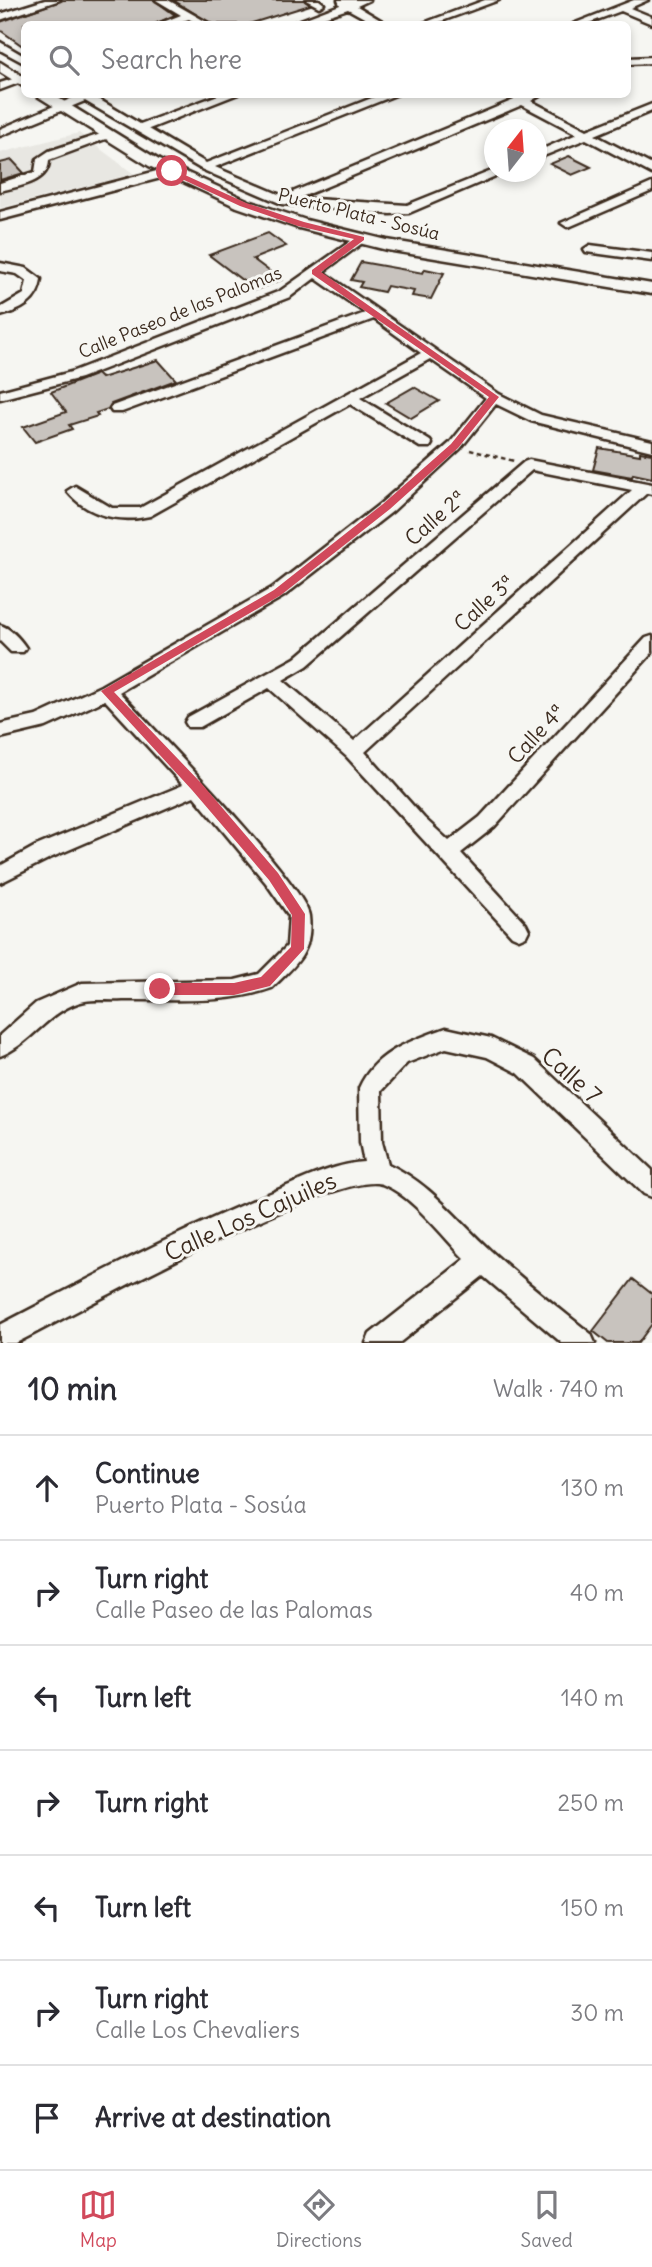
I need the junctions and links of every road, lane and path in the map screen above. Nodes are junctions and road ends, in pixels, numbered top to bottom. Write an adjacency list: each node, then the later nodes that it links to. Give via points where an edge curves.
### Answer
1 (55, 0): 10 (street)
2 (161, 0): 9 (street)
3 (338, 0): 7 (street)
4 (365, 0): 7 (street)
5 (494, 0): 16 (street)
6 (643, 0): 8 (street)
7 (348, 6): 14 (street); 15 (street)
8 (622, 8): 11 (street); 17 (street)
9 (190, 16): 12 (street); 13 (street)
10 (0, 17)
11 (652, 20)
12 (173, 21)
13 (199, 21)
14 (304, 21)
15 (376, 21)
16 (434, 21)
17 (586, 21)
18 (0, 44): 19 (street)
19 (21, 58)
20 (652, 60): 21 (street)
21 (631, 61)
22 (0, 66): 23 (main road)
23 (21, 81)
24 (21, 82): 25 (street)
25 (0, 87)
26 (47, 98): 32 (main road, Puerto Plata - Sosúa)
27 (84, 98): 32 (street)
28 (93, 98): 34 (street)
29 (222, 98): 34 (street)
30 (383, 98): 39 (street)
31 (517, 98): 37 (street); 45 (street)
32 (60, 106): 35 (street); 36 (main road, Puerto Plata - Sosúa)
33 (652, 107): 37 (street)
34 (138, 129): 39 (street)
35 (0, 132)
36 (107, 135): 41 (main road, Puerto Plata - Sosúa); 43 (street, via 53,153 43,159 39,175)
37 (587, 135): 38 (street); 40 (street)
38 (547, 152)
39 (205, 167): 45 (street)
40 (652, 170)
41 (172, 171): 46 (main road, Puerto Plata - Sosúa); 47 (street)
42 (484, 178): 45 (street, via 409,209)
43 (0, 187)
44 (652, 187): 48 (street)
45 (282, 200): 46 (street)
46 (259, 210): 49 (main road, Puerto Plata - Sosúa)
47 (0, 216)
48 (567, 223)
49 (361, 238): 53 (street, Calle Paseo de las Palomas); 54 (main road, Puerto Plata - Sosúa)
50 (590, 249): 51 (street)
51 (652, 257)
52 (0, 267): 55 (street, via 34,279 27,300)
53 (315, 272): 56 (street); 58 (street, Calle Paseo de las Palomas, via 285,294 76,375)
54 (652, 289)
55 (0, 312)
56 (375, 314): 57 (street); 61 (street)
57 (430, 353): 59 (street); 60 (street)
58 (0, 395)
59 (494, 397): 63 (street); 64 (street, via 537,418)
60 (349, 398): 62 (street); 67 (street, via 144,512 122,516 105,512)
61 (117, 409)
62 (425, 444)
63 (455, 446): 65 (path); 72 (street, via 387,507 278,592)
64 (652, 446)
65 (529, 464): 66 (street); 71 (street, Calle 2ª, via 301,662)
66 (648, 488): 75 (street, Calle 3ª)
67 (75, 491)
68 (0, 631): 70 (street)
69 (652, 642): 77 (street, Calle 4ª, via 487,822)
70 (17, 648)
71 (271, 679): 73 (street, Calle 2ª); 75 (street)
72 (107, 691): 74 (street, via 40,722); 76 (street)
73 (194, 722)
74 (0, 732)
75 (354, 752): 77 (street)
76 (197, 787): 78 (street); 80 (street, via 299,914 298,949 265,982 234,989 82,992 44,1010)
77 (448, 852): 79 (street)
78 (0, 875)
79 (520, 930)
80 (0, 1046)
81 (378, 1171): 82 (street, Calle 7, via 371,1142 370,1088 398,1056 446,1038 491,1048 526,1066); 83 (street, via 414,1191); 84 (street, Calle Los Cajuiles, via 345,1174 197,1237)
82 (652, 1186)
83 (483, 1260): 85 (street); 86 (street)
84 (0, 1338)
85 (379, 1343)
86 (582, 1343)

